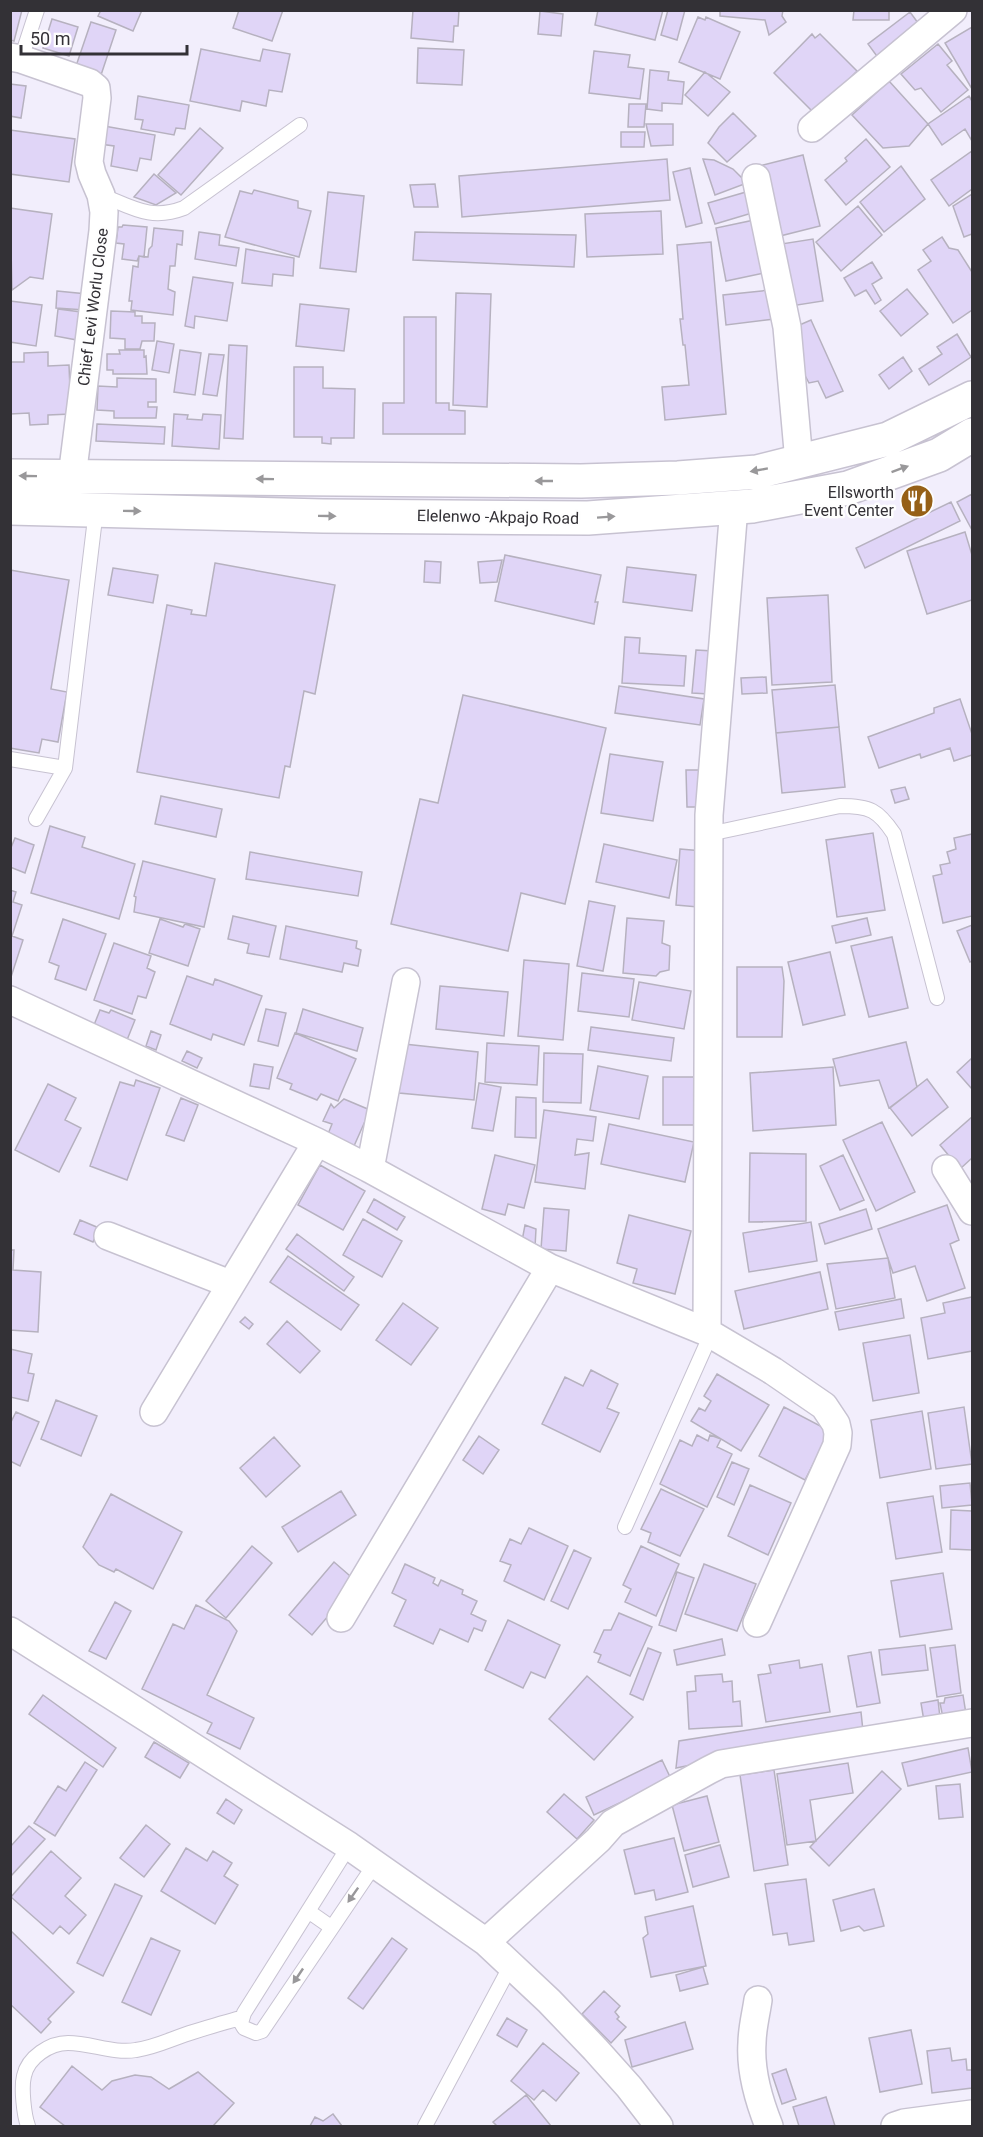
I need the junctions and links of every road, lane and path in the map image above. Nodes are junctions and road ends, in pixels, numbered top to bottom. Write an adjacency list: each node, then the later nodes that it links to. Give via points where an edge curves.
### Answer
1 (37, 10): 3 (lane)
2 (953, 10): 5 (street)
3 (16, 58): 7 (street, Chief Levi Worlu Close, via 96,88 89,162)
4 (300, 125): 7 (lane, via 184,208 169,214 152,214)
5 (812, 128)
6 (756, 178): 10 (street, via 787,327)
7 (100, 195): 12 (street, Chief Levi Worlu Close, via 103,231)
8 (972, 399): 10 (main road, via 888,439)
9 (972, 435): 13 (main road, Elelenwo -Akpajo Road, one-way to 9, via 848,488 939,455)
10 (799, 462): 12 (main road, one-way to 12, via 757,472 581,481)
11 (10, 476): 12 (main road, one-way to 11)
12 (72, 477)
13 (734, 507): 15 (main road, Elelenwo -Akpajo Road, one-way to 13, via 588,518); 19 (street)
14 (10, 508): 15 (main road, Elelenwo -Akpajo Road)
15 (96, 510): 17 (lane)
16 (10, 759): 17 (lane)
17 (65, 768): 18 (lane)
18 (36, 819)
19 (709, 834): 21 (lane, via 840,806 859,806 881,815 894,834); 30 (street)
20 (406, 982): 24 (street)
21 (937, 998)
22 (10, 1000): 23 (street)
23 (317, 1142): 24 (street); 29 (street)
24 (370, 1169): 28 (street)
25 (946, 1169): 26 (street)
26 (972, 1211)
27 (108, 1236): 29 (street)
28 (550, 1268): 30 (street); 33 (street)
29 (230, 1284): 31 (street)
30 (709, 1333): 32 (lane); 34 (street, via 825,1406 838,1433 837,1444)
31 (154, 1412)
32 (625, 1527)
33 (342, 1618)
34 (757, 1623)
35 (10, 1631): 37 (street)
36 (972, 1723): 41 (street, via 715,1767 613,1823)
37 (349, 1846): 38 (street); 39 (lane)
38 (375, 1864): 40 (lane, one-way to 40); 41 (street)
39 (308, 1911): 40 (lane); 44 (lane)
40 (331, 1927): 44 (lane, one-way to 44, via 262,2031 249,2032)
41 (486, 1942): 42 (street)
42 (511, 1965): 47 (lane); 48 (street, via 595,2049)
43 (758, 2000): 49 (street, via 753,2066)
44 (241, 2018): 46 (lane, via 134,2051 55,2044 30,2063 24,2076)
45 (972, 2114): 50 (street)
46 (28, 2127)
47 (425, 2127)
48 (659, 2127)
49 (769, 2127)
50 (895, 2127)

